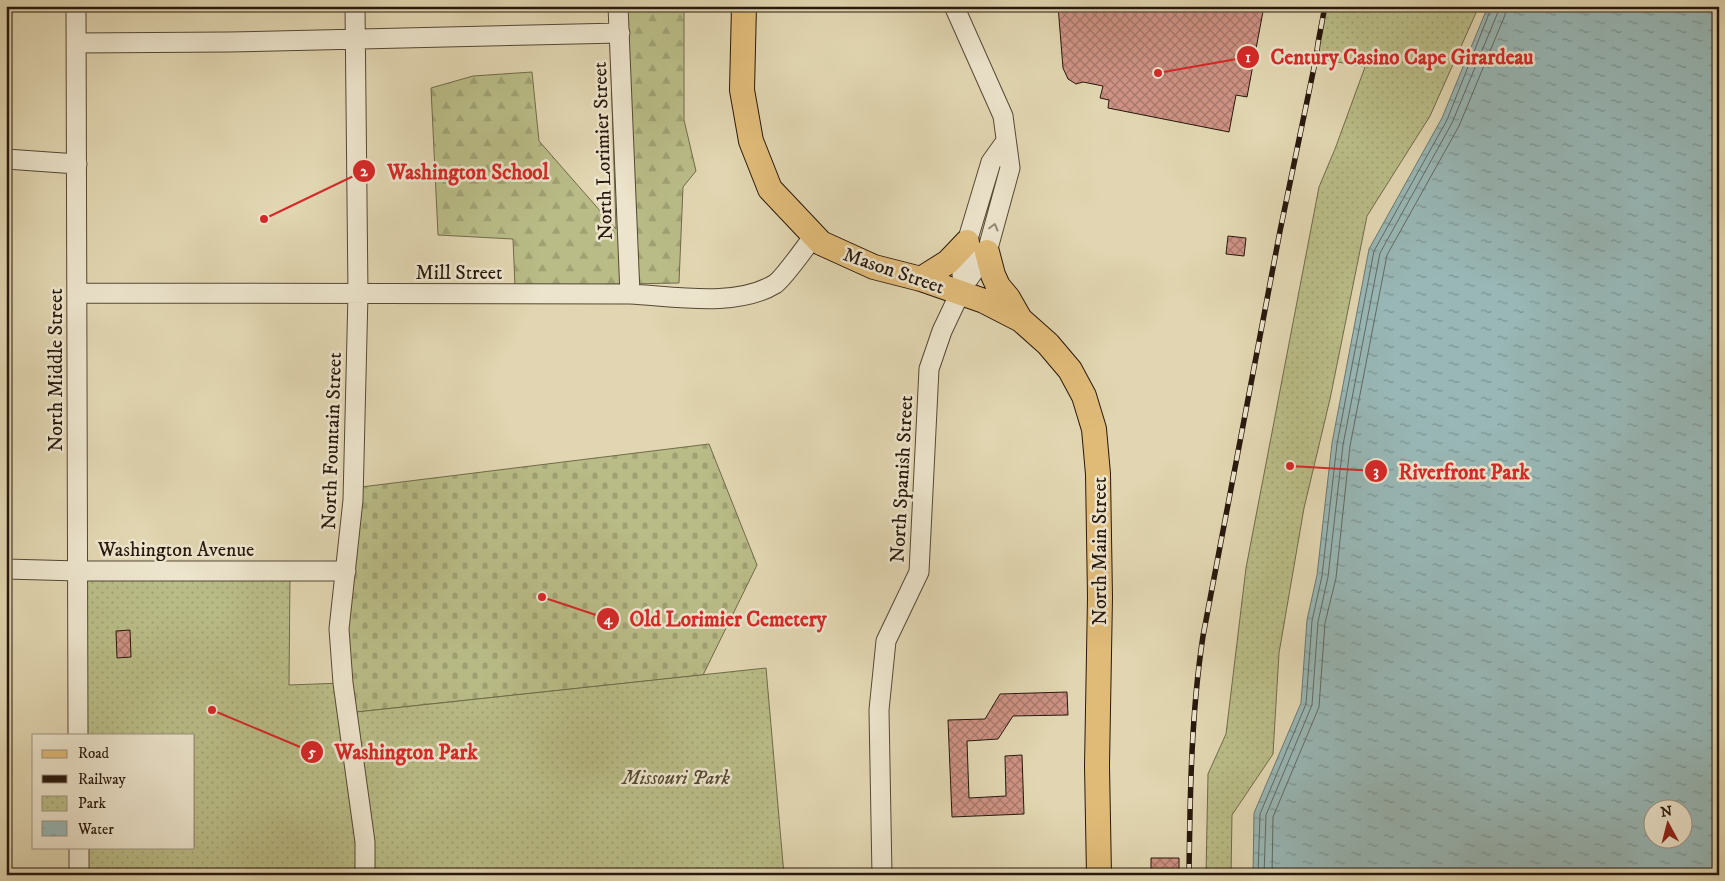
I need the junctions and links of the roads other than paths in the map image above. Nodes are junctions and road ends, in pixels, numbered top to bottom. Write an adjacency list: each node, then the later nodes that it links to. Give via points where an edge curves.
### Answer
1 (76, 6): 8 (street, North Middle Street)
2 (355, 6): 7 (street, North Fountain Street)
3 (618, 6): 6 (street, North Lorimier Street)
4 (744, 6): 11 (main road, Mason Street, via 742,90 751,141 770,189)
5 (954, 6): 12 (street, North Spanish Street, via 998,102 1010,168)
6 (620, 33): 7 (street); 17 (street, North Lorimier Street)
7 (355, 39): 8 (street); 16 (street, North Fountain Street)
8 (77, 44): 10 (street, North Middle Street)
9 (6, 159): 10 (street)
10 (77, 164): 15 (street, North Middle Street)
11 (814, 236): 13 (main road, Mason Street, via 821,243 874,267); 17 (street, Mill Street, via 776,283 747,296 712,298)
12 (977, 246): 13 (main road); 14 (street, North Spanish Street, via 969,278); 18 (main road)
13 (921, 279): 14 (main road, Mason Street)
14 (961, 288): 18 (main road, North Main Street); 26 (street, North Spanish Street, via 928,369 919,572 886,641 879,710)
15 (78, 292): 16 (street, Mill Street); 20 (street, North Middle Street)
16 (358, 294): 17 (street, Mill Street); 21 (street, North Fountain Street, via 353,500)
17 (630, 294)
18 (1021, 320): 27 (main road, North Main Street, via 1070,370 1084,396 1094,429 1100,522)
19 (6, 569): 20 (street, Washington Avenue)
20 (78, 571): 21 (street, Washington Avenue); 22 (street, North Middle Street)
21 (346, 571): 25 (street, North Fountain Street, via 339,629 343,683 365,842)
22 (78, 734)
23 (79, 848): 24 (street)
24 (79, 875)
25 (364, 875)
26 (882, 875)
27 (1099, 875)

